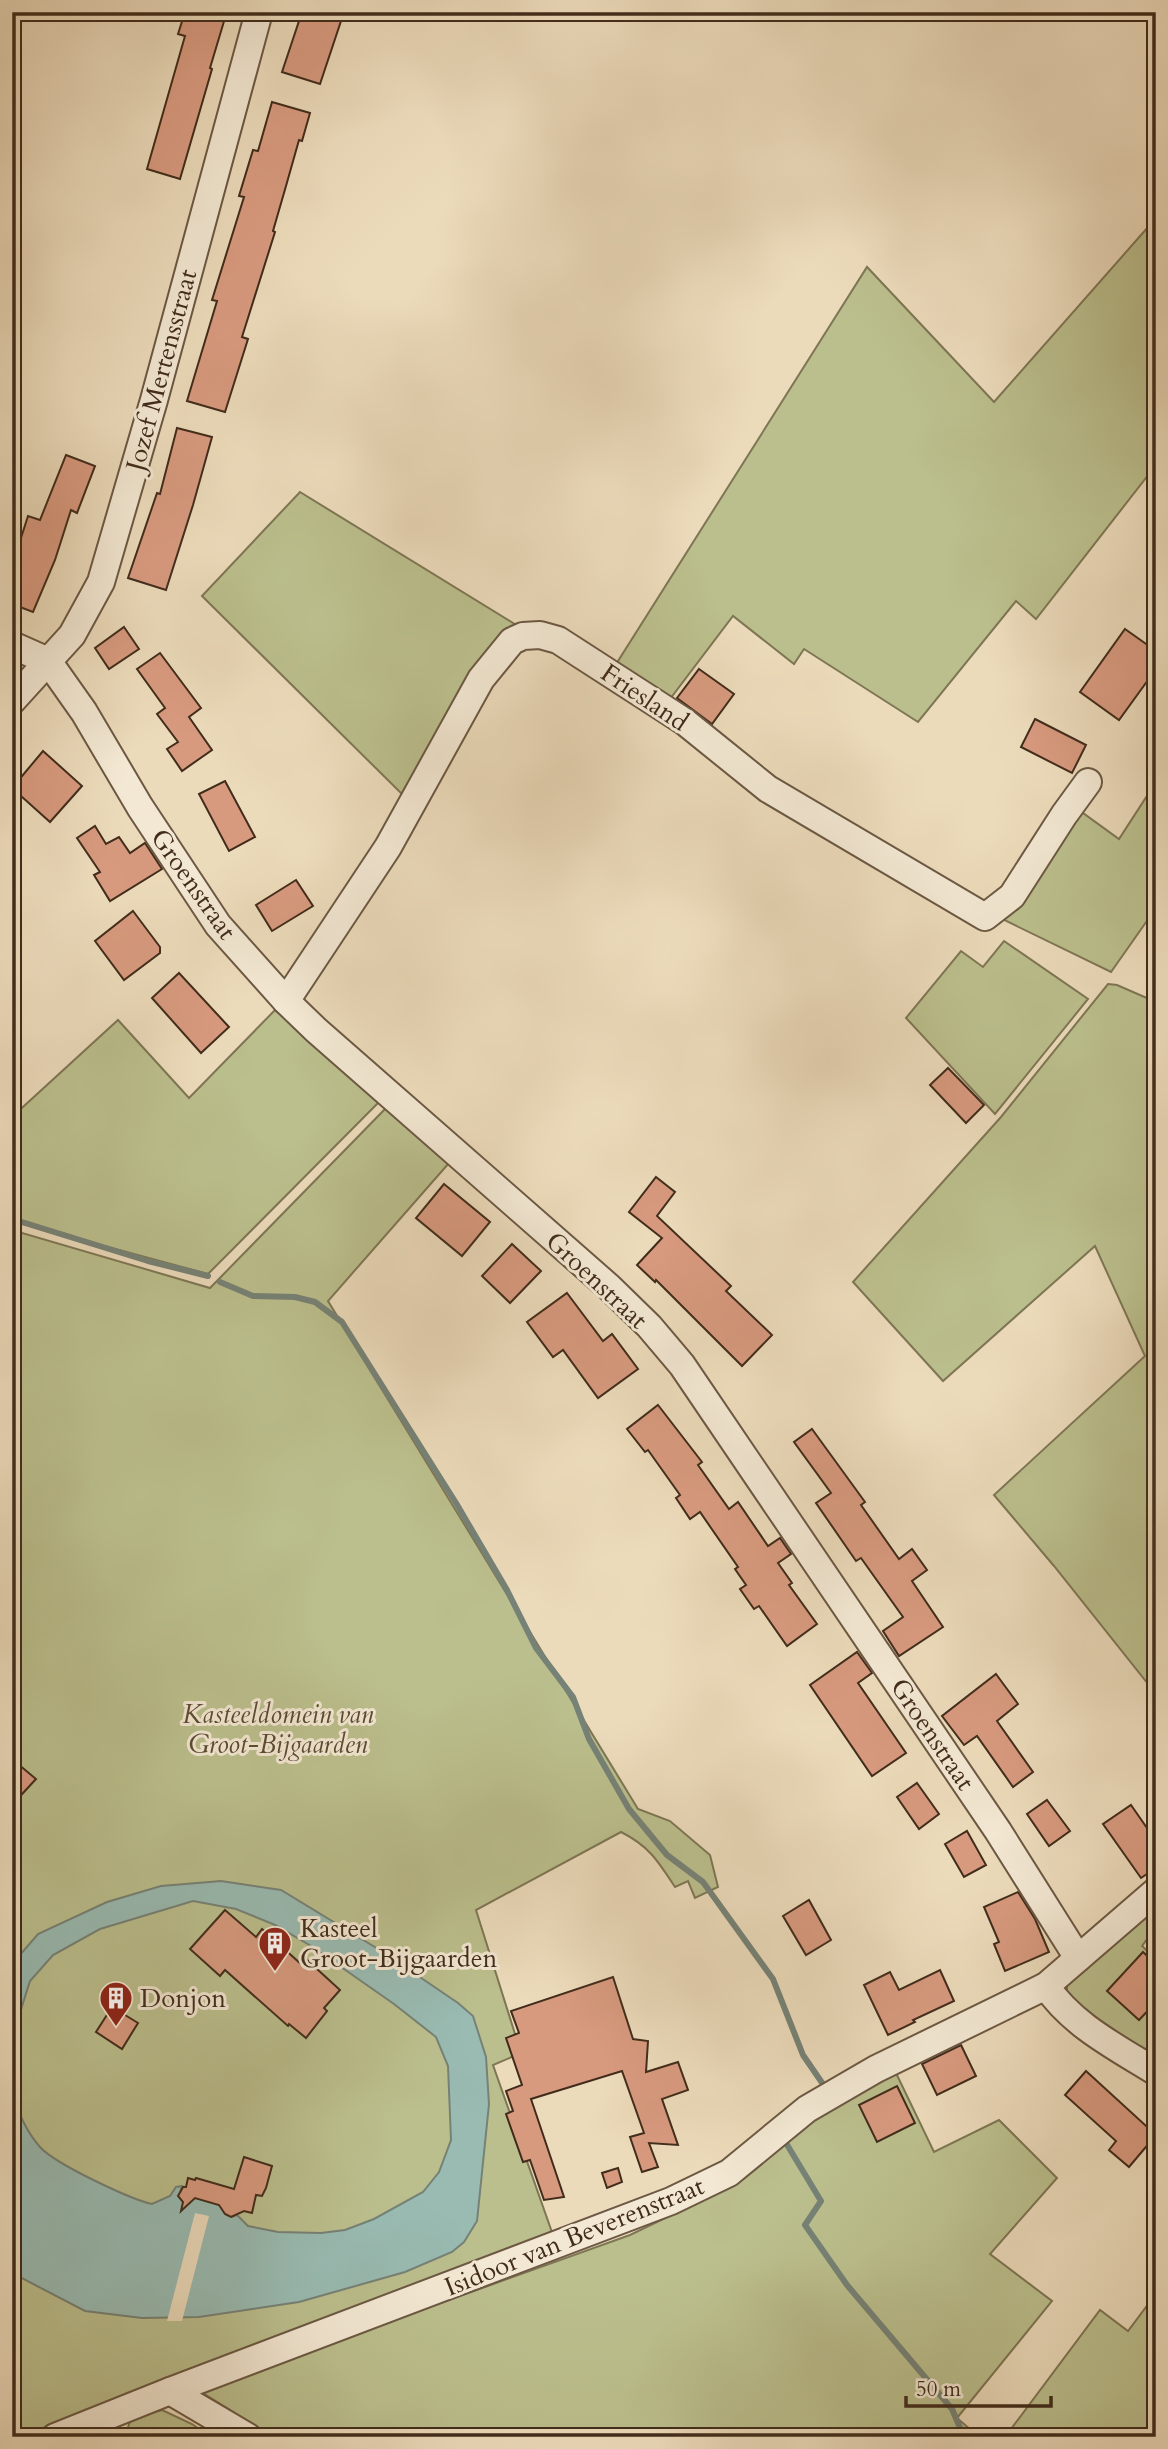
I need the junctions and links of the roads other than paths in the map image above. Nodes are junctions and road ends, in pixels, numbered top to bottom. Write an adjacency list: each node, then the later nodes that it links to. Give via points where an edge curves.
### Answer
1 (259, 12): 3 (street, Jozef Mertensstraat, via 101,582 72,635)
2 (12, 645): 3 (street)
3 (48, 661): 4 (street, Jozef Mertensstraat); 6 (street, Groenstraat, via 218,925)
4 (12, 701)
5 (1088, 782): 6 (street, Friesland, via 1012,896 985,917 768,789 685,722 558,640 523,636 512,641 481,679 388,847)
6 (286, 1001): 8 (street, Groenstraat, via 609,1287 682,1365 990,1819)
7 (1156, 1891): 8 (street, Isidoor van Beverenstraat)
8 (1078, 1958): 9 (street, Isidoor van Beverenstraat)
9 (1046, 1986): 10 (street, via 1082,2025); 11 (street, Isidoor van Beverenstraat, via 876,2069 807,2109 729,2173 671,2201)
10 (1156, 2072)
11 (170, 2390): 12 (street, Isidoor van Beverenstraat); 13 (street)
12 (55, 2437)
13 (248, 2437)

